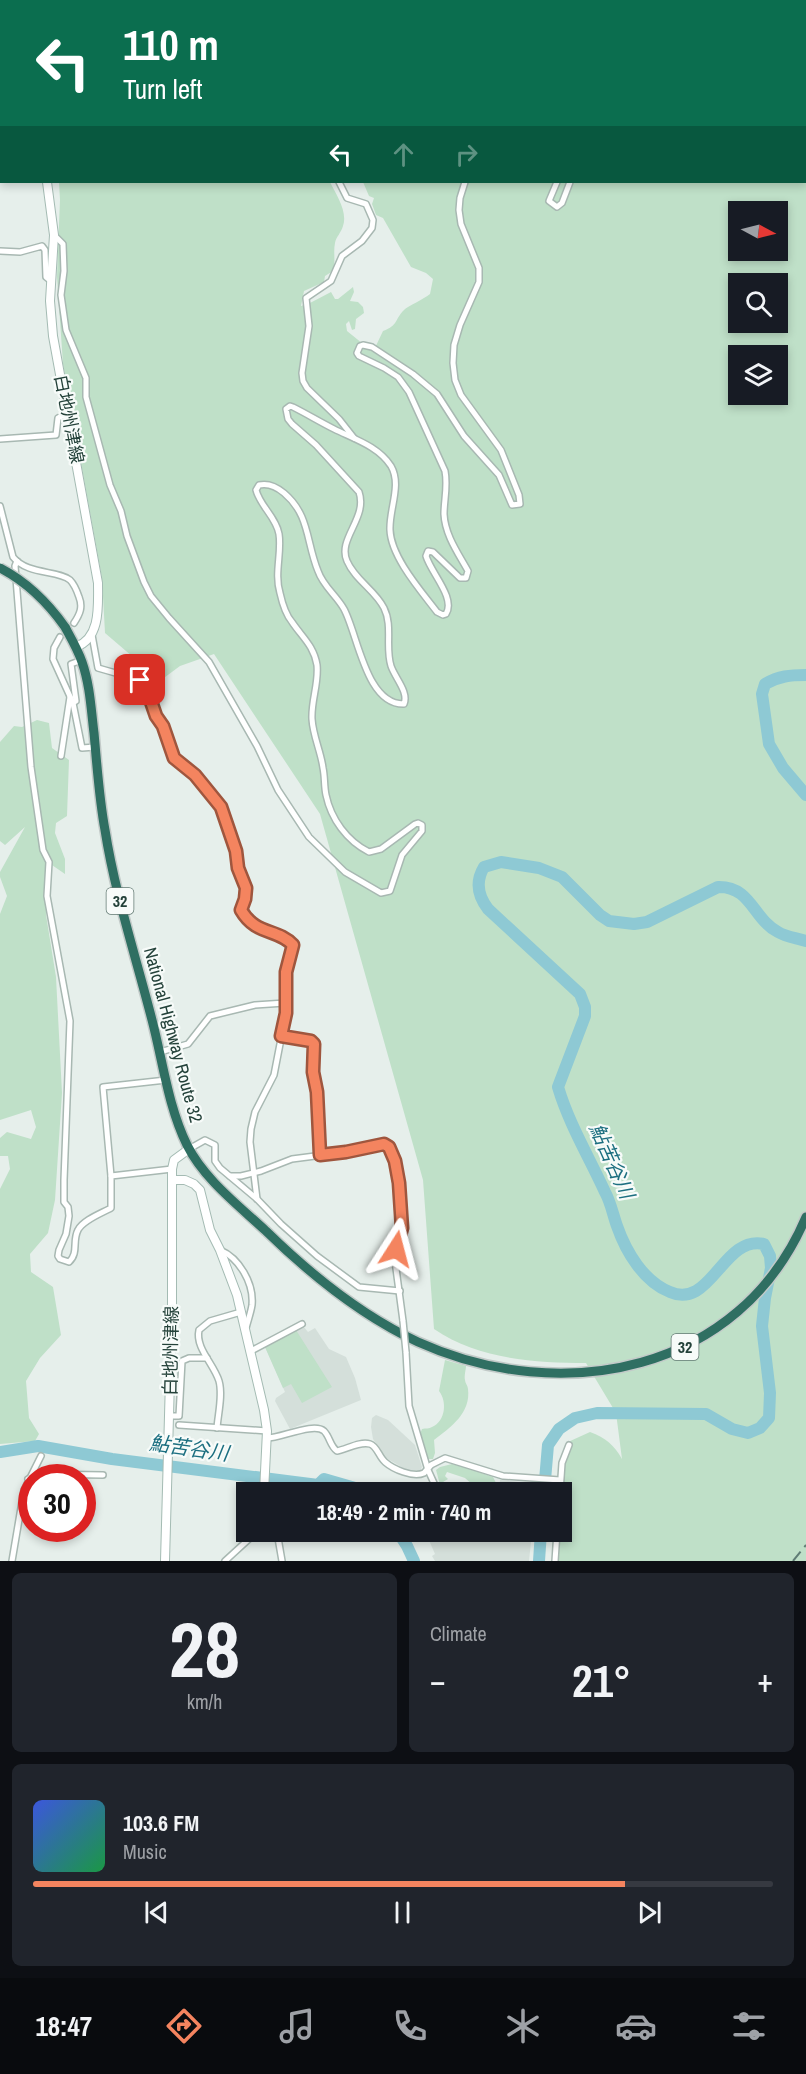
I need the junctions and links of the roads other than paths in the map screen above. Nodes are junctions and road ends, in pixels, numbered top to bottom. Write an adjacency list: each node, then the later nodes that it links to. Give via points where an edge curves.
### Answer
1 (48, 183): 6 (main road, 白地州津線)
2 (340, 183): 11 (street, via 347,198 366,204 373,224 362,241 342,256 331,280 306,298 309,326 302,373 307,388)
3 (465, 183): 11 (street, via 460,198 461,224 479,268 479,282 460,325 453,363 461,395 501,450 520,504 512,505 498,475 464,436 437,394 372,347 360,346 357,353 398,377 409,392 445,471 444,516 450,538 468,571 466,578 460,578 428,551 426,556 449,600 446,614 437,612 392,543 395,478 390,466 368,445)
4 (557, 183): 5 (street, via 549,201 557,207)
5 (570, 183)
6 (54, 235): 8 (main road, 白地州津線); 11 (street, via 63,244 61,295 66,330 86,378 86,397 110,485 144,582 169,618 209,662 278,790 309,837 345,872 386,893 392,887 402,855 422,831 422,825 414,824 381,849 369,852 332,815 312,721 317,666 312,650 291,622 279,592 279,534 256,490 259,485 270,485 301,511 322,583 342,606 370,677 384,698 404,704 405,694 388,657 383,605 352,571 345,555 360,513 359,492 292,424 286,409 293,407)
7 (0, 251): 8 (street, via 20,252 42,246 46,277)
8 (51, 280): 9 (main road, 白地州津線, via 53,336)
9 (68, 412): 10 (street, via 58,418 56,435); 16 (main road, 白地州津線, via 98,583)
10 (0, 439)
11 (355, 439)
12 (0, 506): 13 (street)
13 (16, 561): 15 (street, via 71,581 81,603 80,613); 31 (street, via 31,767 43,850 49,862 47,896 70,1021 64,1180 64,1202 69,1216 60,1259 73,1259 80,1227 111,1208)
14 (0, 568): 15 (highway, National Highway Route 32 / 32, bridge, via 35,593)
15 (69, 625): 18 (highway, National Highway Route 32 / 32)
16 (92, 635): 18 (main road); 23 (street, via 98,668 140,680 174,758 195,775 221,807 246,888 241,910 259,929 288,939 293,945 286,972)
17 (60, 637): 20 (street, via 54,659)
18 (76, 647): 19 (highway, National Highway Route 32 / 32)
19 (82, 660): 20 (street, via 71,664 76,701); 21 (highway, National Highway Route 32 / 32)
20 (71, 700): 21 (street, via 82,748); 22 (street)
21 (95, 747): 25 (highway, National Highway Route 32 / 32, via 114,879)
22 (61, 756)
23 (285, 1003): 24 (street); 25 (street, via 255,1005 210,1016 188,1044)
24 (281, 1036): 28 (street, via 314,1044); 30 (street, via 274,1075 251,1129)
25 (160, 1052): 26 (highway, National Highway Route 32 / 32)
26 (166, 1080): 27 (highway, National Highway Route 32 / 32); 31 (street, via 103,1087)
27 (189, 1149): 29 (main road, via 174,1160); 32 (street, via 205,1140 211,1142 215,1161); 35 (highway, National Highway Route 32 / 32, via 228,1196 294,1258 341,1294 417,1341 462,1359 534,1372 612,1370 678,1351 748,1303 776,1270)
28 (320, 1155): 30 (street, via 292,1159); 37 (street, via 384,1144 389,1147 399,1183 402,1228 395,1261)
29 (172, 1169): 31 (street); 33 (main road, 白地州津線)
30 (254, 1173): 32 (street); 34 (street)
31 (111, 1176)
32 (230, 1176): 34 (street)
33 (171, 1180): 36 (main road, via 185,1180 200,1190 210,1230); 43 (main road, 白地州津線)
34 (257, 1198): 37 (street, via 317,1256 359,1287)
35 (806, 1217)
36 (220, 1250): 38 (main road); 40 (street, via 232,1255 249,1285 252,1306)
37 (400, 1291): 50 (street, bridge, via 409,1406)
38 (242, 1312): 40 (main road); 42 (street, via 210,1321 199,1330 199,1341)
39 (302, 1324): 41 (street)
40 (245, 1328): 41 (main road)
41 (251, 1351): 46 (main road)
42 (207, 1358): 43 (street, via 182,1361 179,1416); 45 (street, via 219,1380)
43 (170, 1416): 60 (main road, 白地州津線)
44 (179, 1425): 45 (street)
45 (217, 1428): 46 (street)
46 (267, 1438): 50 (street, via 318,1428 338,1451 369,1444 395,1468 420,1475); 54 (main road)
47 (568, 1445): 53 (street)
48 (41, 1456): 49 (street)
49 (36, 1464)
50 (428, 1470): 53 (street, via 445,1458 490,1473); 55 (street)
51 (96, 1475): 52 (street)
52 (103, 1475)
53 (559, 1480)
54 (265, 1482)
55 (433, 1482)
56 (18, 1526): 61 (street)
57 (246, 1542): 62 (street)
58 (279, 1542): 63 (street)
59 (556, 1542): 64 (street)
60 (165, 1560)
61 (12, 1561)
62 (225, 1561)
63 (282, 1561)
64 (555, 1561)

